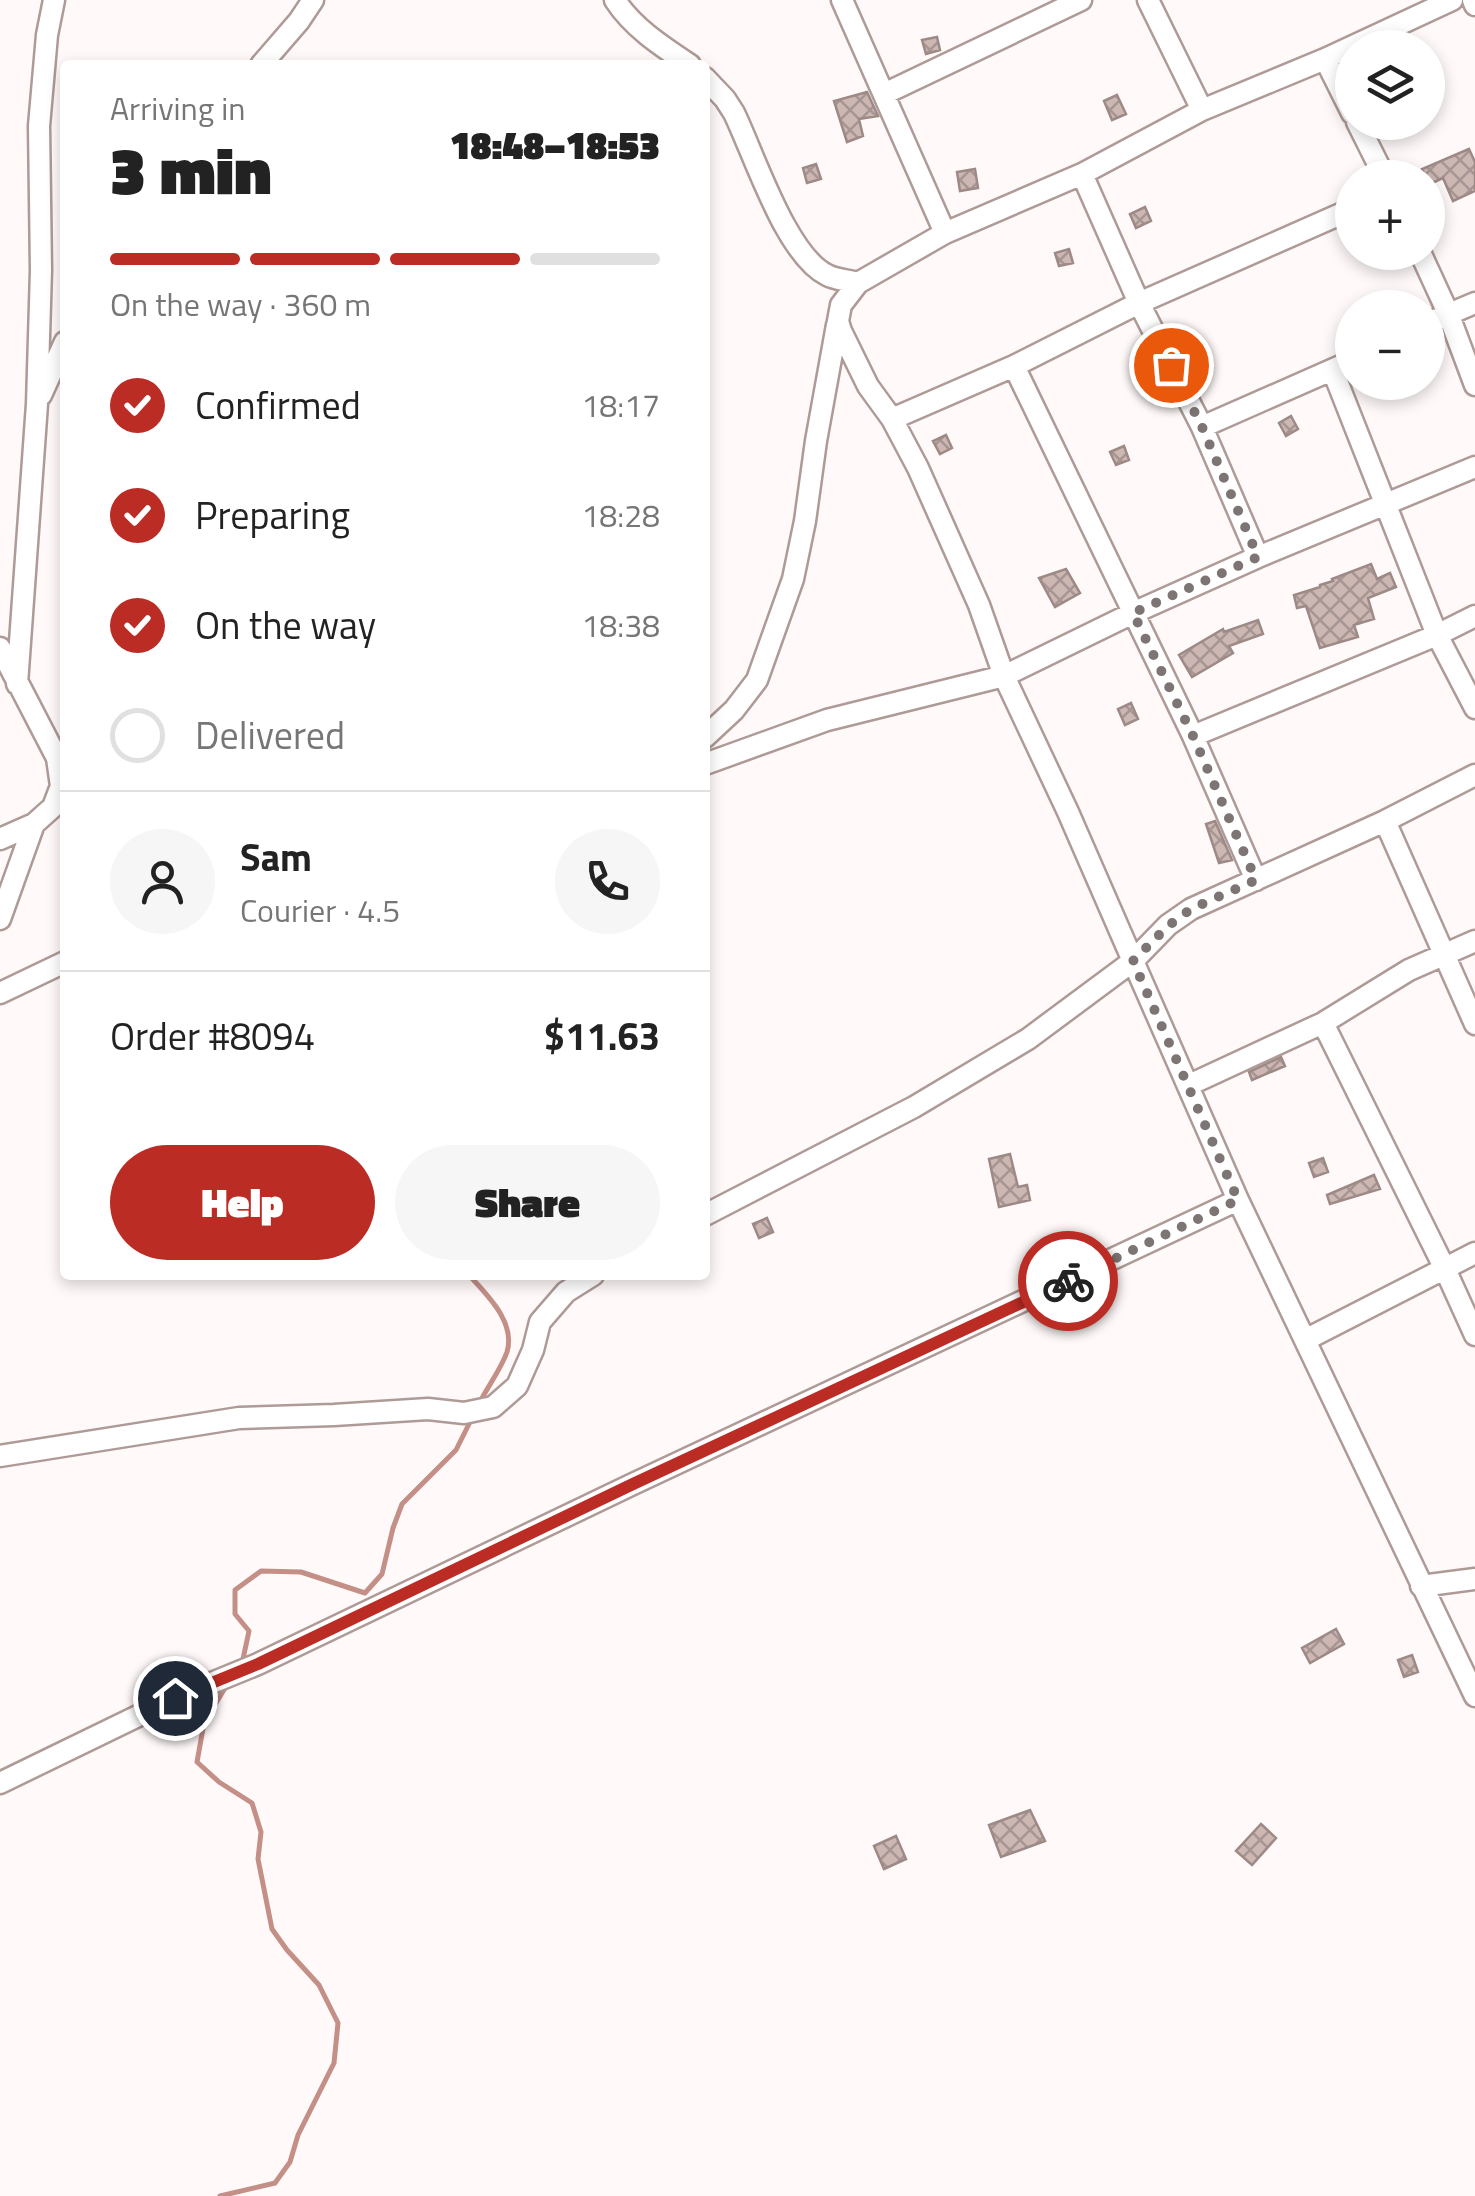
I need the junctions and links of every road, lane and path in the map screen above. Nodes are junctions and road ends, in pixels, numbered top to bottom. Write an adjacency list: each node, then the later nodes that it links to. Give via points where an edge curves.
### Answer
1 (54, 0): 30 (street, via 38,126)
2 (312, 0): 9 (street)
3 (615, 0): 10 (street)
4 (842, 0): 13 (street)
5 (1081, 0): 13 (street)
6 (1148, 0): 14 (street)
7 (1452, 0): 8 (street)
8 (1325, 59): 11 (street); 14 (street)
9 (265, 60)
10 (683, 60)
11 (1335, 79)
12 (710, 83): 19 (street, via 734,113 807,260 827,276)
13 (884, 94): 17 (street)
14 (1202, 110): 15 (street)
15 (1082, 174): 17 (street); 20 (street)
16 (1335, 217): 20 (street)
17 (945, 233): 19 (street)
18 (1428, 270): 22 (street)
19 (858, 282): 24 (street)
20 (1140, 303): 26 (street); 32 (street)
21 (1475, 303): 22 (street)
22 (1448, 313): 23 (street); 28 (street)
23 (1445, 315)
24 (838, 322): 31 (street); 43 (street, via 793,579 757,680)
25 (60, 353): 30 (street)
26 (1014, 366): 31 (street); 36 (street)
27 (1335, 369): 32 (street)
28 (1475, 385)
29 (1353, 400): 34 (street)
30 (37, 404): 41 (street)
31 (892, 419): 40 (street, via 944,524)
32 (1202, 427): 35 (street)
33 (1475, 468): 34 (street)
34 (1386, 506): 35 (street); 38 (street)
35 (1258, 557): 36 (street)
36 (1133, 613): 40 (street); 44 (street)
37 (1475, 616): 38 (street)
38 (1436, 635): 42 (street); 44 (street)
39 (0, 648): 41 (street)
40 (1004, 676): 45 (street, via 826,720); 56 (street)
41 (17, 684): 47 (street, via 57,758)
42 (1475, 708)
43 (710, 732)
44 (1193, 736): 52 (street)
45 (710, 762)
46 (1475, 775): 49 (street)
47 (60, 779)
48 (60, 789): 50 (street, via 53,807)
49 (1385, 820): 52 (street); 55 (street)
50 (34, 824): 51 (street); 53 (street)
51 (0, 839)
52 (1256, 880): 56 (street, via 1191,909)
53 (0, 919)
54 (1475, 942): 55 (street)
55 (1443, 955): 59 (street); 60 (street)
56 (1133, 961): 61 (street); 63 (street, via 1028,1039)
57 (60, 964): 58 (street)
58 (0, 993)
59 (1323, 1023): 61 (street); 65 (street)
60 (1475, 1024)
61 (1189, 1085): 62 (street)
62 (1238, 1200): 68 (street); 73 (street)
63 (710, 1211)
64 (1475, 1253): 65 (street)
65 (1446, 1269): 67 (street); 68 (street)
66 (585, 1280): 69 (street, via 540,1322 517,1386 493,1407 464,1414 428,1409 239,1418)
67 (1475, 1336)
68 (1306, 1340): 71 (street)
69 (0, 1456)
70 (1475, 1579): 71 (street)
71 (1421, 1586): 72 (street)
72 (1475, 1696)
73 (0, 1783)

